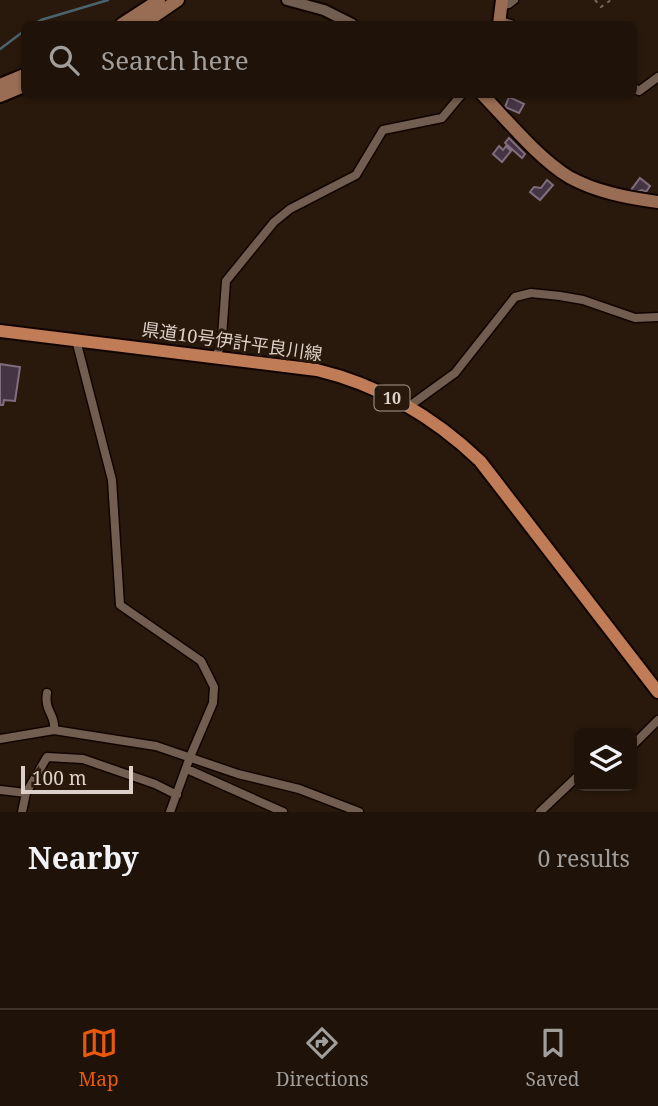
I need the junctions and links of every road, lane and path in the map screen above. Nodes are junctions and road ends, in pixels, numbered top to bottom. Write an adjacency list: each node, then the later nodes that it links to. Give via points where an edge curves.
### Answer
1 (159, 0): 7 (main road)
2 (178, 0): 8 (main road)
3 (287, 0): 9 (street)
4 (596, 0): 5 (path, via 601,7)
5 (611, 0)
6 (506, 2): 10 (main road)
7 (127, 21)
8 (147, 21)
9 (346, 21)
10 (503, 21)
11 (21, 76): 13 (main road)
12 (658, 77): 15 (street)
13 (0, 85)
14 (21, 87): 16 (main road)
15 (637, 90)
16 (0, 96)
17 (459, 98): 23 (street, via 442,118 383,130 356,175 289,209 274,222 226,281)
18 (486, 98): 19 (main road, via 566,175 620,195)
19 (658, 202)
20 (658, 317): 24 (street, via 635,318 560,296 531,293 515,297 455,373)
21 (0, 331): 22 (main road, 県道10号伊計平良川線 / 10)
22 (76, 340): 23 (main road, 県道10号伊計平良川線 / 10); 31 (street, via 112,480 120,605 201,660 214,687 213,703)
23 (217, 356): 24 (main road, 県道10号伊計平良川線 / 10, via 337,374)
24 (408, 407): 25 (main road, 県道10号伊計平良川線 / 10, via 433,421 489,471)
25 (658, 692)
26 (47, 693): 28 (street)
27 (658, 720): 30 (street)
28 (54, 730): 29 (street); 31 (street, via 156,746)
29 (0, 739)
30 (637, 741)
31 (190, 757): 32 (street); 40 (street)
32 (187, 769): 36 (street); 39 (street)
33 (574, 780): 41 (street)
34 (0, 790): 35 (street)
35 (26, 793): 36 (street, via 47,757 83,759); 37 (street)
36 (177, 795): 38 (street)
37 (22, 812)
38 (170, 812)
39 (282, 812)
40 (359, 812)
41 (540, 812)

